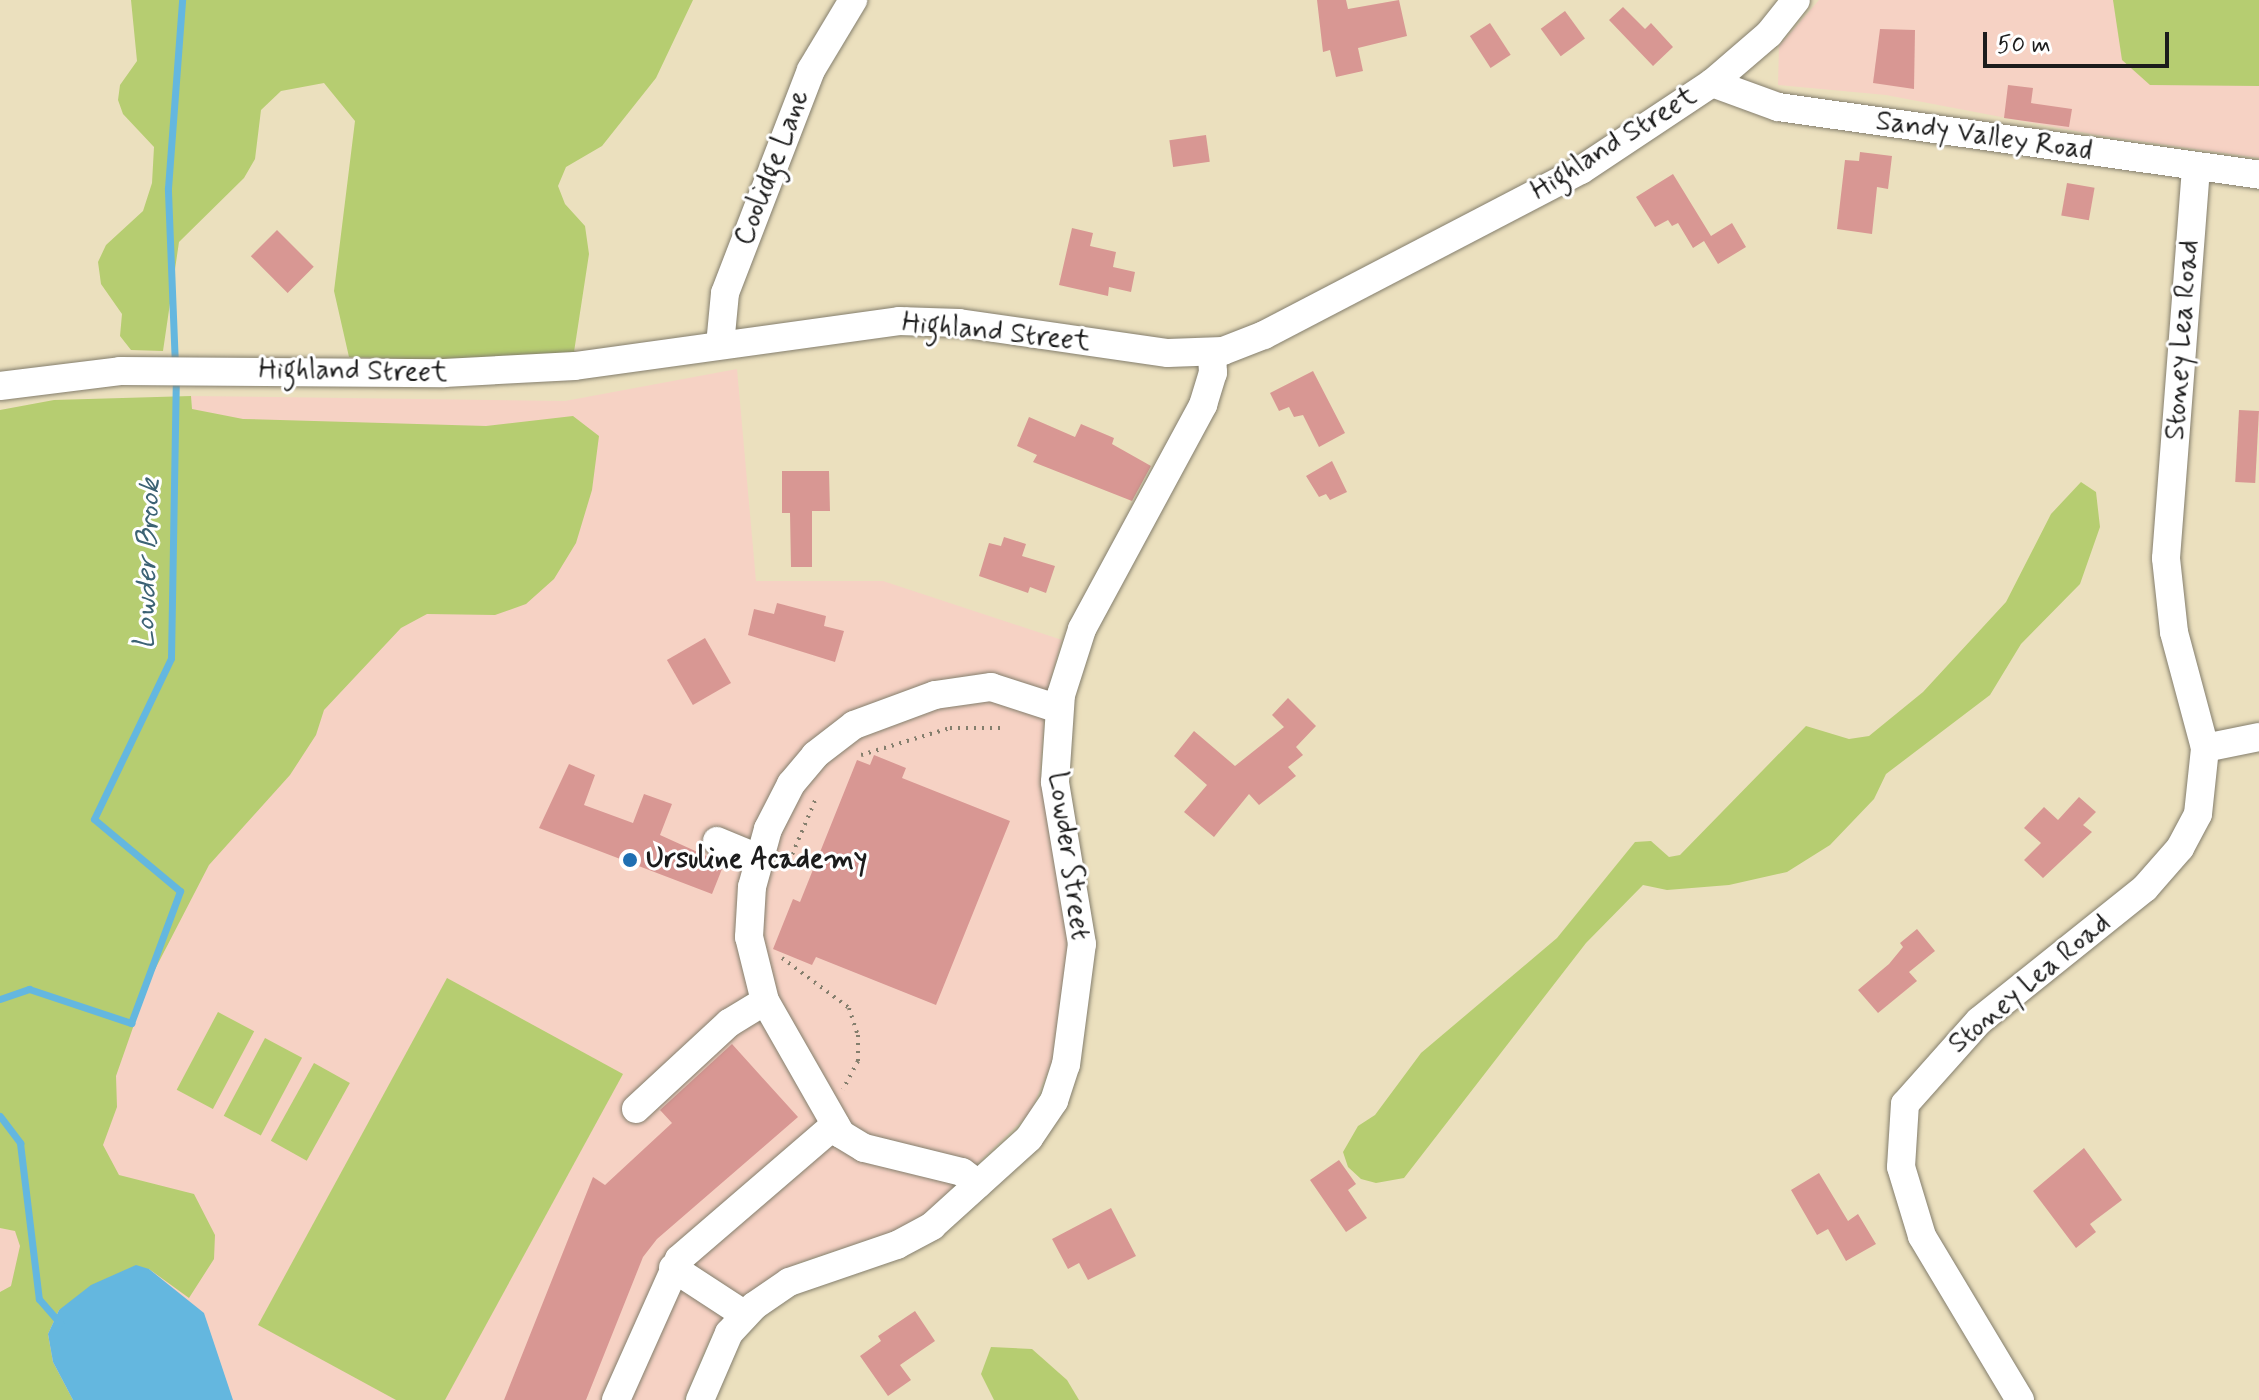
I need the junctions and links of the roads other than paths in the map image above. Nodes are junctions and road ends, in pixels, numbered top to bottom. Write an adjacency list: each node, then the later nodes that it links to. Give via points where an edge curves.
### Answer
1 (853, 0): 6 (street, Coolidge Lane, via 811,70 736,263 721,307)
2 (1796, 0): 3 (street, Highland Street, via 1769,34)
3 (1712, 83): 4 (street, Sandy Valley Road, via 1778,107); 7 (street, Highland Street, via 1581,170 1264,335)
4 (2196, 168): 5 (street, Sandy Valley Road); 11 (street, Stoney Lea Road, via 2166,558 2174,632)
5 (2259, 175)
6 (720, 345): 7 (street, Highland Street, via 920,321); 8 (street, Highland Street, via 599,364 466,373 156,370)
7 (1212, 354): 9 (street, Lowder Street, via 1208,394 1082,629)
8 (0, 386)
9 (1059, 709): 13 (street, via 991,687 935,695 862,721 837,735 798,774); 17 (street, Lowder Street, via 1055,782 1081,928 1078,995 1054,1101 1029,1138)
10 (2259, 737): 11 (street)
11 (2205, 748): 22 (street, Stoney Lea Road, via 2198,814 2180,848 2145,888 2080,944 1979,1021 1905,1104 1901,1167 1922,1236)
12 (717, 841): 13 (street)
13 (758, 858): 14 (street, via 748,922)
14 (765, 1001): 15 (street, via 729,1023); 16 (street)
15 (636, 1109)
16 (835, 1125): 17 (street, via 855,1145 955,1169); 18 (street, via 696,1241)
17 (978, 1184): 19 (street, Lowder Street, via 914,1237 789,1282)
18 (673, 1268): 19 (street); 20 (street)
19 (745, 1315): 21 (street, Lowder Street, via 724,1343)
20 (616, 1400)
21 (700, 1400)
22 (2020, 1400)

